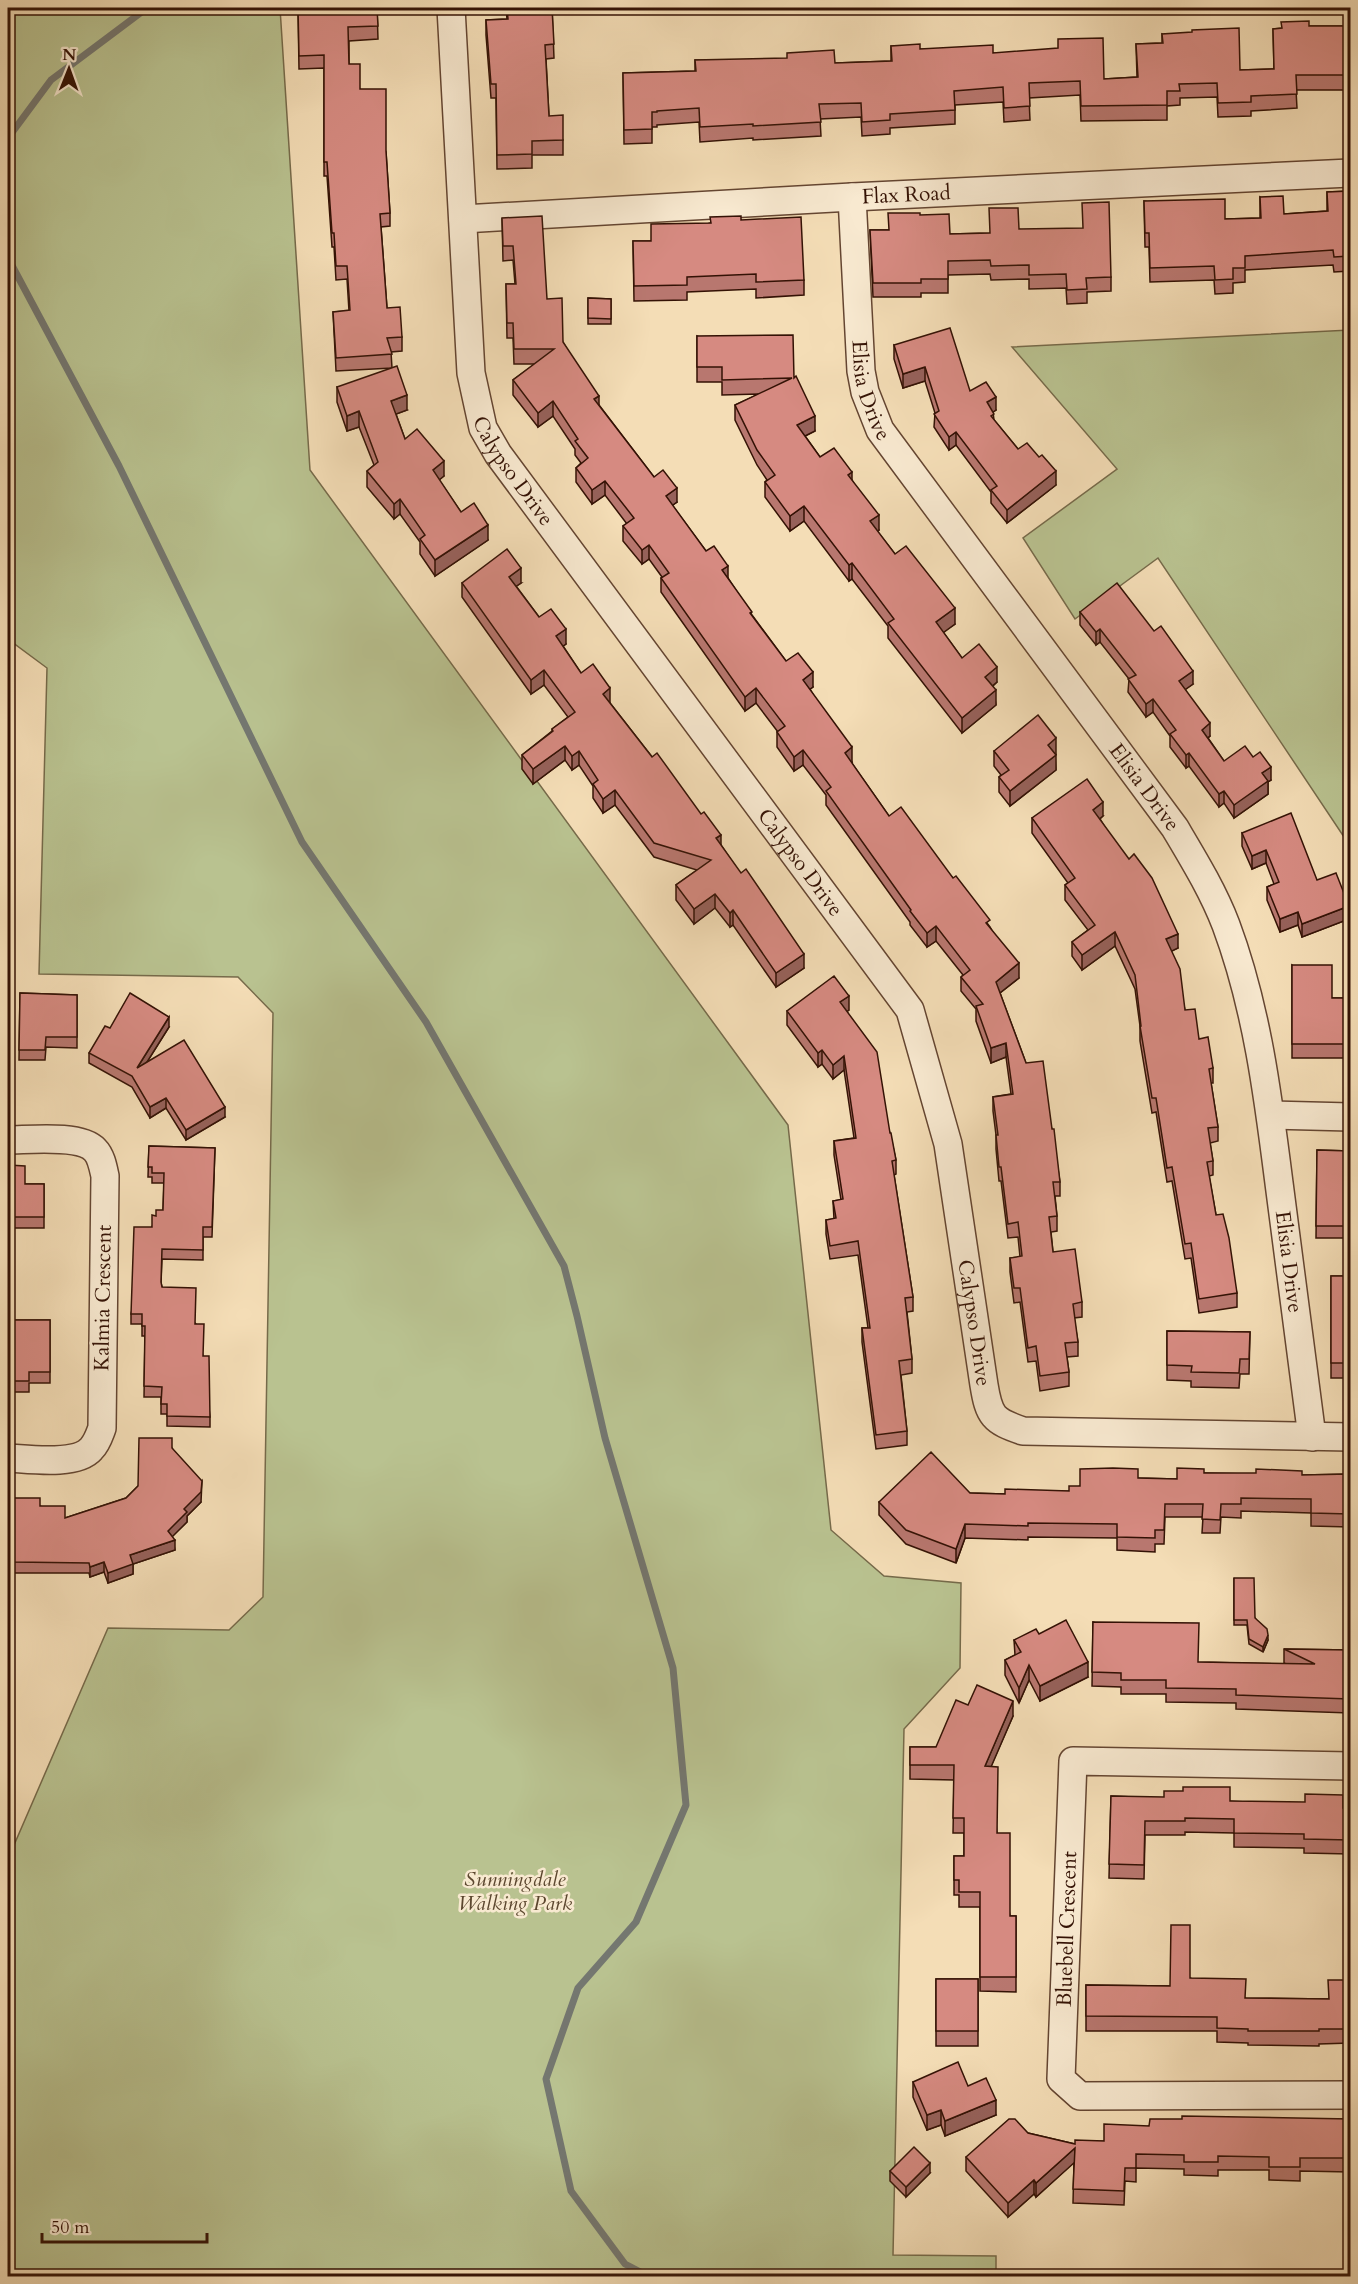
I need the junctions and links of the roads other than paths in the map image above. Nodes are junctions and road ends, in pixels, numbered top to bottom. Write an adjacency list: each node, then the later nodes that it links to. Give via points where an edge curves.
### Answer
1 (451, 8): 4 (street, Calypso Drive)
2 (1350, 173): 3 (street, Flax Road)
3 (852, 197): 4 (street, Flax Road); 5 (street, Elisia Drive, via 861,371 871,412 880,430 1169,820 1193,859 1221,913 1238,959 1257,1033)
4 (463, 219): 8 (street, Calypso Drive, via 471,373 483,428 498,454 910,1010 948,1144 984,1385 992,1415 1023,1431)
5 (1270, 1115): 6 (street); 8 (street, Elisia Drive)
6 (1350, 1117)
7 (8, 1140): 10 (street, Kalmia Crescent, via 84,1143 95,1150 105,1176 102,1428 90,1451 79,1458)
8 (1312, 1437): 9 (street, Calypso Drive)
9 (1350, 1437)
10 (8, 1458)
11 (1350, 1766): 12 (street, Bluebell Crescent, via 1073,1761 1061,2079 1080,2096)
12 (1350, 2095)

